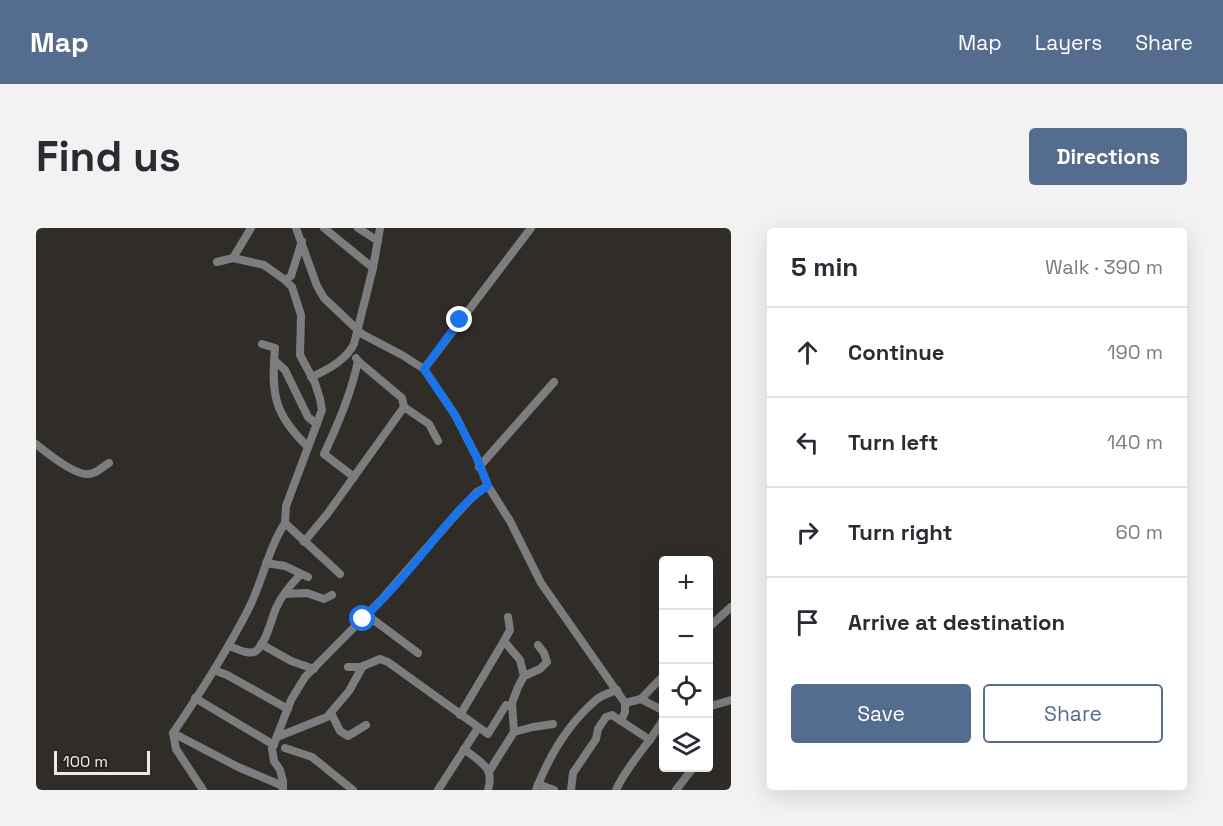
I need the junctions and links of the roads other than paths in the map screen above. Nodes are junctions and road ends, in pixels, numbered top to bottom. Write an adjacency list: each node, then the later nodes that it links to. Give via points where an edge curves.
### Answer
1 (251, 228): 9 (street)
2 (296, 228): 7 (street)
3 (324, 228): 11 (street)
4 (358, 228): 8 (street)
5 (380, 228): 8 (street)
6 (531, 228): 18 (street)
7 (302, 240): 12 (street, via 291,276); 13 (street, via 324,298)
8 (378, 241): 11 (street)
9 (233, 258): 10 (street); 12 (street, via 264,265)
10 (217, 262)
11 (373, 267): 13 (street)
12 (285, 280): 19 (street, via 292,287 301,315 300,355)
13 (357, 329): 15 (street); 18 (street)
14 (262, 344): 16 (street, via 275,348)
15 (351, 351): 17 (street); 19 (street)
16 (274, 360): 22 (street, via 285,370 308,417); 25 (street, via 274,391 281,414)
17 (358, 361): 21 (street, via 402,398); 28 (street, via 343,413 324,454)
18 (424, 369): 27 (street, via 455,415)
19 (311, 376): 22 (street, via 322,410)
20 (555, 382): 27 (street)
21 (404, 407): 23 (street, via 429,424); 28 (street)
22 (317, 424): 25 (street)
23 (438, 441)
24 (36, 444): 26 (street, via 86,475)
25 (308, 447): 30 (street, via 286,506)
26 (108, 463)
27 (480, 467): 29 (street)
28 (354, 477): 31 (street)
29 (488, 486): 37 (street, via 477,492); 51 (street, via 510,520 541,583)
30 (285, 523): 31 (street); 32 (street)
31 (304, 542): 33 (street)
32 (266, 563): 34 (street, via 285,566 304,576); 43 (street)
33 (340, 574)
34 (285, 594): 35 (street, via 307,593 324,599); 41 (street)
35 (332, 595)
36 (731, 607): 39 (street)
37 (367, 615): 44 (street); 47 (street)
38 (508, 617): 40 (street, via 510,630)
39 (713, 623)
40 (504, 641): 49 (street, via 520,660); 61 (street)
41 (261, 644): 43 (street, via 254,653); 47 (street)
42 (538, 645): 49 (street, via 547,662)
43 (229, 646): 48 (street)
44 (418, 653)
45 (363, 666): 46 (street); 60 (street, via 349,692); 61 (street, via 380,659 388,662)
46 (348, 667)
47 (314, 669): 58 (street, via 305,677)
48 (214, 670): 52 (street); 58 (street)
49 (524, 676): 57 (street)
50 (659, 679): 53 (street)
51 (617, 690): 55 (street); 75 (street, via 597,699 563,737 548,759)
52 (195, 698): 68 (street); 70 (street)
53 (641, 699): 55 (street); 59 (street)
54 (731, 700): 56 (street)
55 (625, 703): 62 (street)
56 (713, 705)
57 (512, 707): 66 (street, via 506,705 488,734); 67 (street)
58 (288, 709): 70 (street)
59 (659, 709)
60 (331, 712): 64 (street, via 340,731 348,736); 70 (street)
61 (460, 714): 66 (street)
62 (621, 721): 69 (street); 82 (street, via 606,717 573,773)
63 (553, 724): 67 (street)
64 (366, 725)
65 (659, 725): 69 (street)
66 (478, 728): 72 (street)
67 (514, 732): 73 (street)
68 (173, 733): 76 (street); 77 (street, via 176,749)
69 (650, 740): 83 (street, via 632,761)
70 (275, 741): 76 (street, via 274,761)
71 (285, 748): 78 (street, via 312,757)
72 (464, 749): 73 (street); 79 (street)
73 (490, 771): 80 (street)
74 (690, 772): 84 (street)
75 (537, 787): 81 (street)
76 (283, 788)
77 (202, 790)
78 (353, 790)
79 (438, 790)
80 (488, 790)
81 (554, 790)
82 (571, 790)
83 (616, 790)
84 (676, 790)

